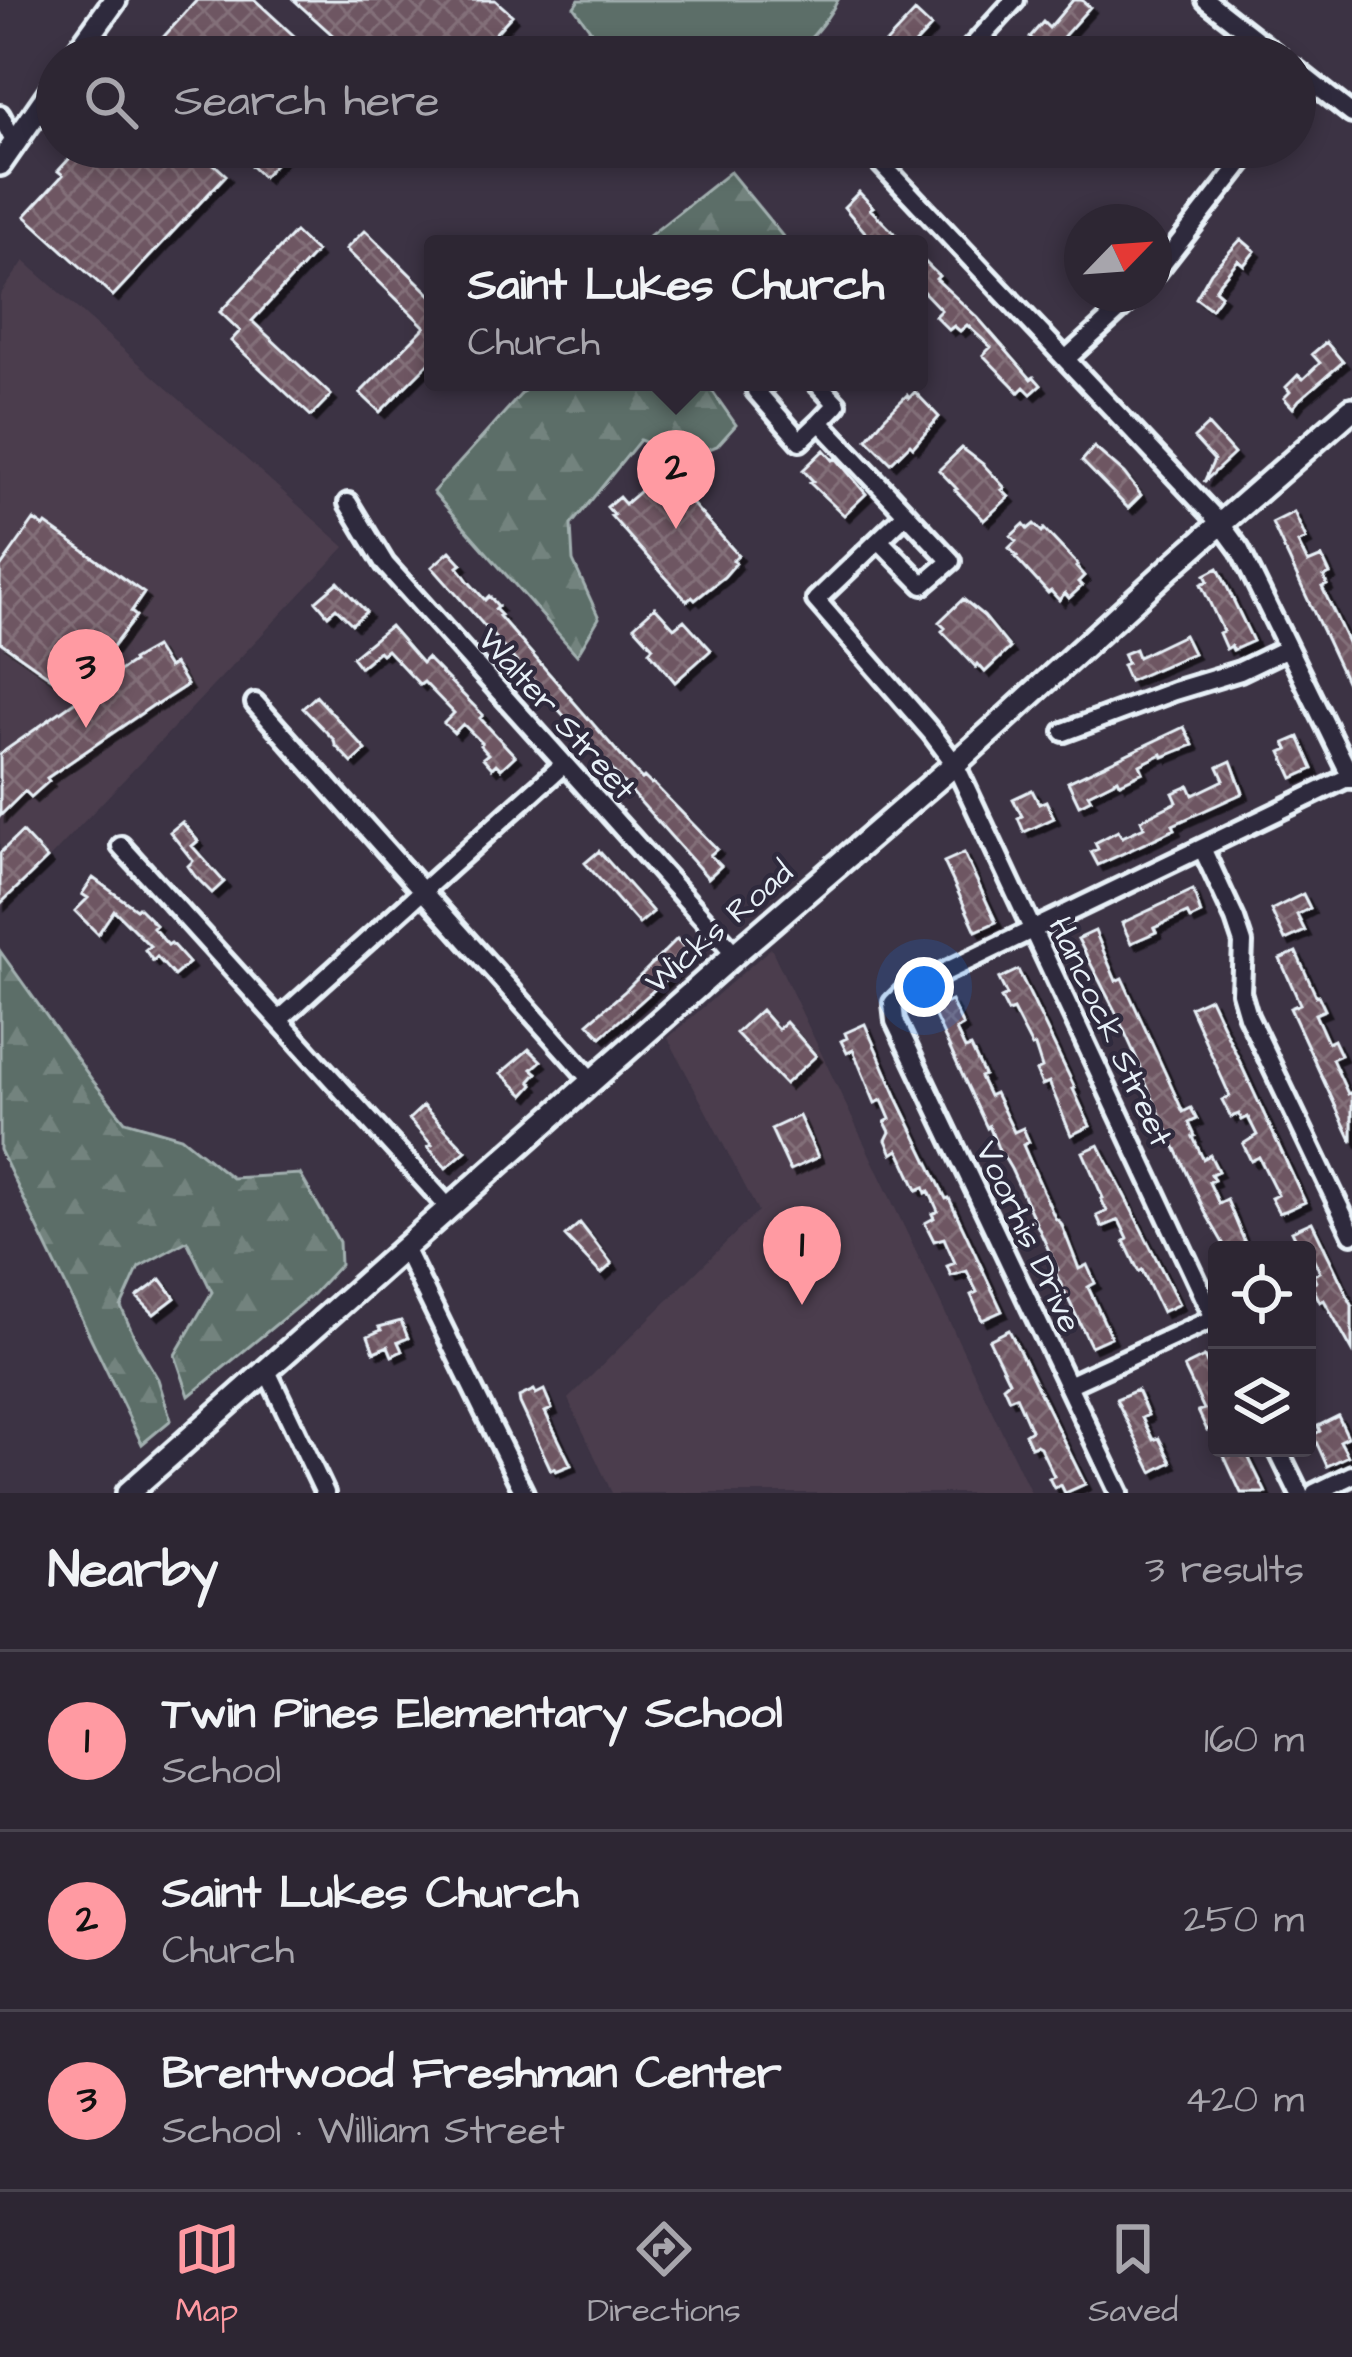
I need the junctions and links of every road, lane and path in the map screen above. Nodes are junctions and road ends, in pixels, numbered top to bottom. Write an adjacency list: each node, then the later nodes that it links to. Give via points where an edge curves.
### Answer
1 (115, 0): 4 (main road)
2 (1015, 0): 5 (street)
3 (1206, 0): 6 (street)
4 (89, 36)
5 (982, 36)
6 (1252, 36)
7 (1316, 86): 9 (street)
8 (36, 112): 11 (main road)
9 (1352, 114)
10 (0, 115): 11 (street)
11 (15, 143): 12 (main road)
12 (0, 164)
13 (892, 168): 17 (street)
14 (1237, 168): 15 (street)
15 (1172, 251)
16 (1117, 312): 17 (street)
17 (1066, 359): 24 (street)
18 (757, 391): 21 (street, via 800,441)
19 (825, 391): 21 (street, via 837,404)
20 (1351, 412): 24 (main road, Wicks Road)
21 (820, 422): 23 (street)
22 (348, 503): 29 (street, Walter Street, via 385,564)
23 (906, 514): 25 (street); 25 (street, via 951,561 923,585)
24 (1222, 524): 26 (street); 30 (main road, Wicks Road)
25 (879, 540): 30 (street, Hancock Street, via 816,600)
26 (1288, 648): 28 (street); 31 (street)
27 (255, 704): 34 (street)
28 (1064, 732)
29 (564, 764): 34 (street); 36 (street, Walter Street)
30 (955, 764): 35 (street, Hancock Street); 36 (main road, Wicks Road)
31 (1351, 778): 33 (street)
32 (121, 846): 37 (street)
33 (1202, 848): 35 (street); 40 (street, via 1243,943 1248,1016)
34 (423, 891): 37 (street); 38 (street)
35 (1031, 930): 42 (street, Hancock Street); 45 (street, Voorhis Drive, via 892,1004)
36 (735, 954): 38 (main road, Wicks Road)
37 (280, 1020): 39 (street)
38 (592, 1081): 39 (main road, Wicks Road)
39 (449, 1208): 41 (main road, Wicks Road)
40 (1352, 1234)
41 (404, 1248): 44 (main road, Wicks Road); 50 (street)
42 (1208, 1304)
43 (1208, 1324): 45 (street)
44 (267, 1371): 48 (main road, Wicks Road); 49 (street)
45 (1068, 1385): 51 (street, Voorhis Drive)
46 (1281, 1457): 52 (street)
47 (1352, 1475): 53 (street)
48 (128, 1493)
49 (325, 1493)
50 (524, 1493)
51 (1120, 1493)
52 (1299, 1493)
53 (1315, 1493)

